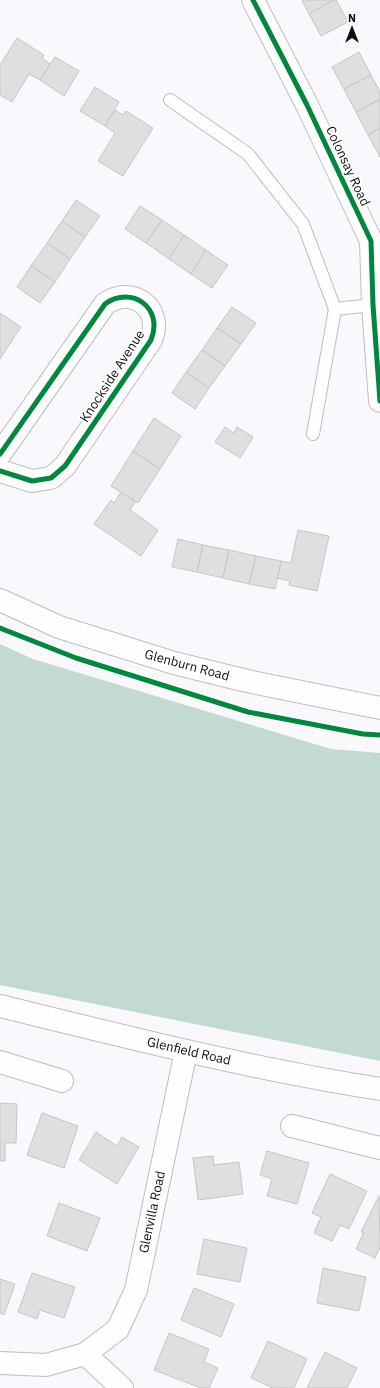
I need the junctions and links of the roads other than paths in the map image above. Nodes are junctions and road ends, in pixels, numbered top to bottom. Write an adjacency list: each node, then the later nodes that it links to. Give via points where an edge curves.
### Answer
1 (253, 0): 3 (street, Colonsay Road)
2 (170, 100): 5 (lane, via 248,154 271,183 303,224)
3 (376, 241): 4 (street, Colonsay Road)
4 (373, 305): 5 (lane); 6 (street, Colonsay Road)
5 (335, 309): 7 (lane)
6 (380, 401)
7 (313, 434)
8 (0, 454): 9 (street, Knockside Avenue, via 105,304 124,296 143,302 154,320 151,340 65,466 50,478 32,481)
9 (0, 471)
10 (0, 600): 11 (street, Glenburn Road, via 59,627 174,663 247,681)
11 (380, 708)
12 (0, 1006): 13 (street, Glenfield Road)
13 (186, 1052): 16 (street, Glenfield Road, via 316,1079); 19 (street, Glenvilla Road, via 136,1290 118,1329)
14 (0, 1062): 15 (street)
15 (62, 1081)
16 (380, 1089)
17 (292, 1126): 18 (street)
18 (380, 1148)
19 (85, 1354): 20 (street, via 46,1365); 21 (street)
20 (0, 1363)
21 (122, 1388)

